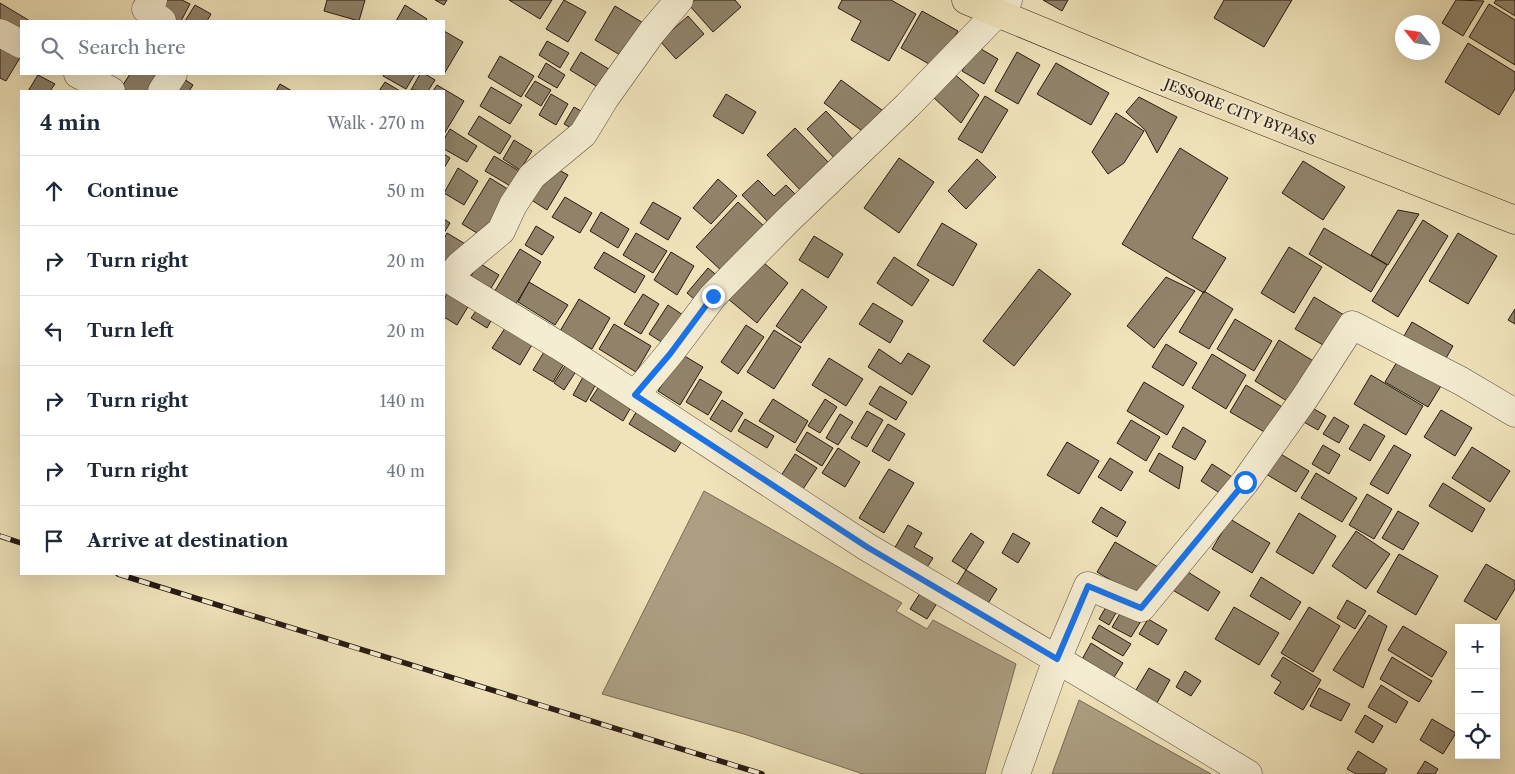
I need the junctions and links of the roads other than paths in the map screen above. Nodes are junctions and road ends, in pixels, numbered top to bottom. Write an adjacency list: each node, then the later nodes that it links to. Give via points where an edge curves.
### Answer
1 (153, 0): 5 (street, via 146,9)
2 (678, 0): 13 (street, via 605,98 584,134 532,176 501,231)
3 (966, 0): 4 (highway, JESSORE CITY BYPASS)
4 (1002, 7): 12 (highway, JESSORE CITY BYPASS, via 1152,77); 14 (street, via 907,106 713,296)
5 (161, 20)
6 (0, 33): 7 (street)
7 (20, 43)
8 (80, 75): 10 (street)
9 (172, 75): 11 (street)
10 (109, 90)
11 (163, 90)
12 (1515, 220)
13 (446, 278): 14 (street)
14 (635, 395): 16 (street, via 867,547)
15 (1515, 413): 16 (street, via 1461,381 1352,325 1245,482 1141,608 1088,586)
16 (1057, 659): 17 (street); 18 (street)
17 (1016, 774)
18 (1248, 774)

